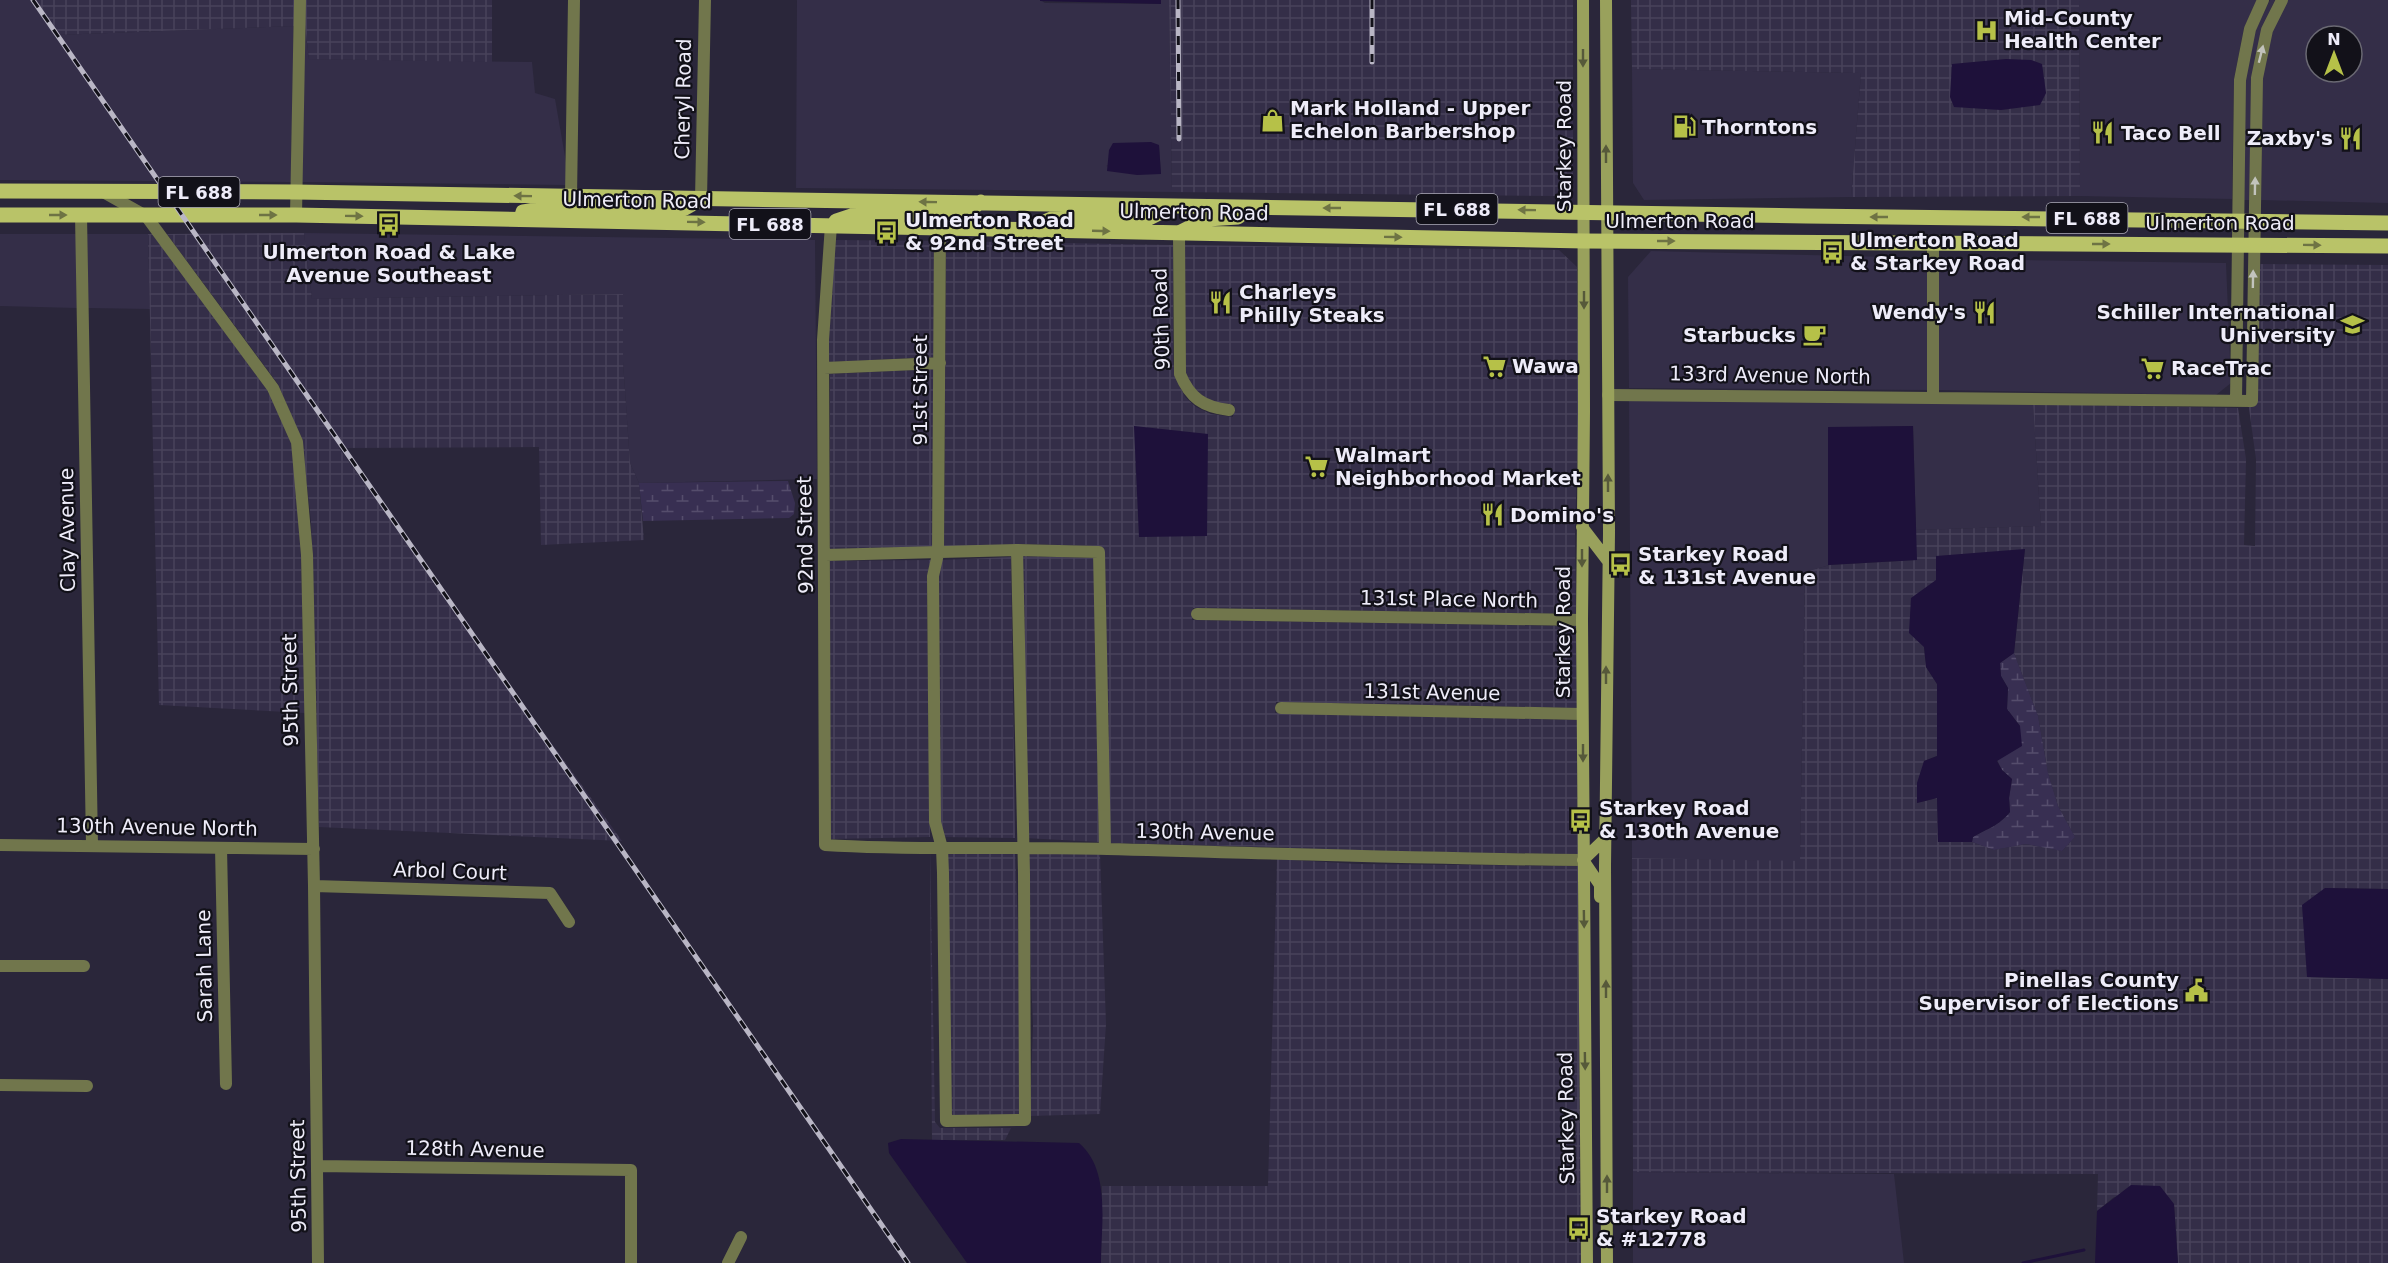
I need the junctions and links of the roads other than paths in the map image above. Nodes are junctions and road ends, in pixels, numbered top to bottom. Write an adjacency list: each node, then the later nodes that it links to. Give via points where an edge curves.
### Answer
1 (300, 0): 10 (street)
2 (574, 0): 11 (street)
3 (705, 0): 12 (street, Cheryl Road)
4 (1583, 0): 16 (main road, Starkey Road, one-way to 16)
5 (1606, 0): 17 (main road, Starkey Road, one-way to 5)
6 (2263, 0): 23 (street, via 2250,29 2240,80)
7 (2282, 0): 24 (street, one-way to 7, via 2257,78 2267,30)
8 (0, 191): 9 (main road, Ulmerton Road / FL 688)
9 (101, 191): 10 (main road, Ulmerton Road / FL 688); 21 (street, 95th Street)
10 (296, 192): 11 (main road, Ulmerton Road / FL 688, one-way to 10); 20 (street)
11 (571, 197): 12 (main road, Ulmerton Road / FL 688)
12 (701, 199): 13 (main road, Ulmerton Road / FL 688, one-way to 12); 22 (main road, via 675,210 532,209 524,212)
13 (981, 202): 14 (main road, Ulmerton Road / FL 688); 26 (main road, via 959,216 857,214)
14 (1175, 205): 15 (main road, Ulmerton Road / FL 688); 28 (main road, via 1149,218 1054,218)
15 (1249, 207): 16 (main road, Ulmerton Road / FL 688, one-way to 15); 29 (main road, via 1238,217 1207,219)
16 (1584, 212): 17 (main road, Ulmerton Road / FL 688); 30 (main road, Starkey Road)
17 (1606, 212): 23 (main road, Ulmerton Road / FL 688, one-way to 17); 31 (main road, Starkey Road)
18 (0, 215): 19 (main road, Ulmerton Road / FL 688, one-way to 19)
19 (81, 215): 21 (main road, Ulmerton Road / FL 688); 53 (street, Clay Avenue)
20 (296, 215): 21 (main road, Ulmerton Road / FL 688, one-way to 20); 22 (main road, Ulmerton Road / FL 688, one-way to 22)
21 (146, 216): 57 (street, 95th Street, via 273,388 297,442 306,521)
22 (521, 219): 26 (main road, Ulmerton Road / FL 688, one-way to 26)
23 (2237, 221): 24 (main road, Ulmerton Road / FL 688); 33 (street)
24 (2255, 221): 25 (main road, Ulmerton Road / FL 688); 34 (street)
25 (2388, 223)
26 (831, 225): 27 (main road, Ulmerton Road / FL 688); 37 (street, 92nd Street, via 823,340)
27 (940, 227): 28 (main road, Ulmerton Road / FL 688); 36 (street, 91st Street)
28 (1029, 229): 29 (main road, Ulmerton Road / FL 688, one-way to 29)
29 (1179, 233): 30 (main road, Ulmerton Road / FL 688, one-way to 30); 41 (street, 90th Road, via 1180,374 1199,402)
30 (1584, 241): 31 (main road, Ulmerton Road / FL 688); 42 (main road, Starkey Road, one-way to 42)
31 (1607, 241): 32 (main road, Ulmerton Road / FL 688, one-way to 32); 38 (main road, Starkey Road)
32 (1933, 243): 33 (main road, Ulmerton Road / FL 688, one-way to 33); 39 (street)
33 (2236, 244): 34 (main road, Ulmerton Road / FL 688); 40 (street)
34 (2253, 244): 35 (main road, Ulmerton Road / FL 688, one-way to 35); 40 (street, 133rd Avenue North, one-way to 34, via 2252,401)
35 (2388, 246)
36 (940, 363): 37 (street); 44 (street, 91st Street)
37 (825, 368): 45 (street, 92nd Street)
38 (1608, 395): 39 (street, 133rd Avenue North); 46 (main road, Starkey Road, one-way to 38)
39 (1933, 396): 40 (street, 133rd Avenue North)
40 (2236, 401)
41 (1228, 410)
42 (1582, 527): 46 (main road); 48 (main road, Starkey Road, one-way to 48)
43 (1017, 550): 44 (street); 58 (street); 59 (street, via 1099,552)
44 (938, 554): 45 (street); 56 (street, 91st Street, via 933,576 935,810)
45 (825, 555): 54 (street, 92nd Street)
46 (1608, 561): 51 (main road, Starkey Road, one-way to 46)
47 (1197, 614): 48 (street, 131st Place North)
48 (1582, 620): 50 (main road, Starkey Road)
49 (1281, 708): 50 (street, 131st Avenue)
50 (1582, 714): 60 (main road, Starkey Road, one-way to 60)
51 (1606, 838): 60 (main road); 63 (main road, Starkey Road)
52 (0, 845): 53 (street, 130th Avenue North)
53 (92, 845): 55 (street, 130th Avenue North)
54 (825, 845): 56 (street, 130th Avenue)
55 (221, 848): 57 (street, 130th Avenue North); 66 (street, Sarah Lane)
56 (942, 848): 58 (street, 130th Avenue); 58 (street, 91st Street, via 946,1121 1025,1120)
57 (314, 849): 61 (street, 95th Street)
58 (1023, 849): 59 (street, 130th Avenue)
59 (1105, 849): 60 (street, 130th Avenue, via 1356,858)
60 (1583, 860): 63 (main road, via 1600,885 1599,942); 74 (main road, Starkey Road, one-way to 74)
61 (314, 886): 62 (street, Arbol Court, via 550,893); 69 (street, 95th Street)
62 (569, 922)
63 (1606, 950): 75 (main road, Starkey Road, one-way to 63)
64 (0, 966): 65 (street)
65 (84, 966)
66 (226, 1084)
67 (0, 1085): 68 (street)
68 (87, 1086)
69 (317, 1166): 71 (street, 95th Street); 72 (street, 128th Avenue, via 631,1170)
70 (741, 1237): 73 (street)
71 (318, 1263)
72 (631, 1263)
73 (728, 1263)
74 (1587, 1263)
75 (1607, 1263)

